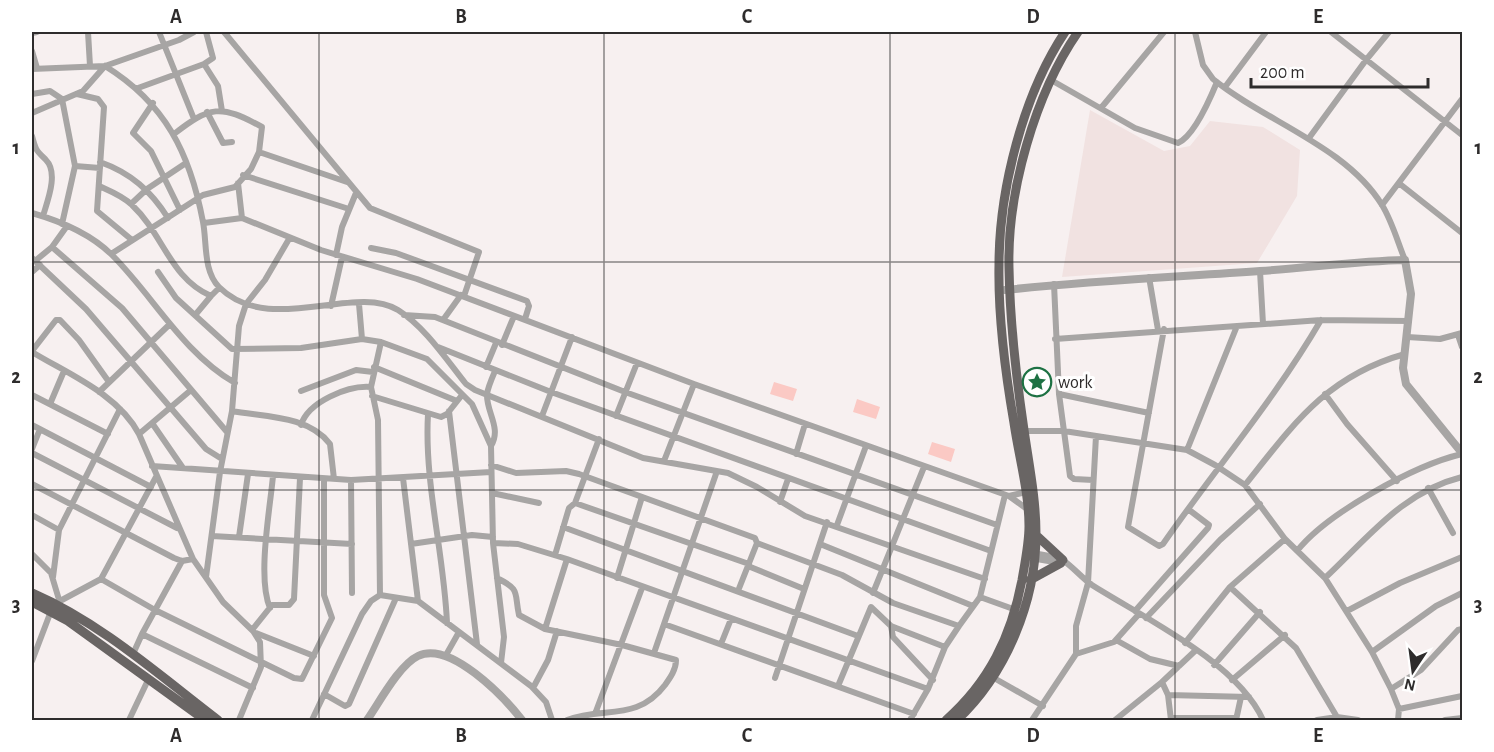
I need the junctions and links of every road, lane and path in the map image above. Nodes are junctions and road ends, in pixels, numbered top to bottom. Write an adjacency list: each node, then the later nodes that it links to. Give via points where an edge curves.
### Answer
1 (37, 32): 14 (street)
2 (88, 32): 19 (street)
3 (159, 32): 15 (street)
4 (195, 32): 15 (street)
5 (206, 32): 18 (street, via 213,58)
6 (224, 32): 50 (street)
7 (1065, 32): 54 (main road, via 1033,97)
8 (1078, 32): 23 (main road)
9 (1164, 32): 32 (street)
10 (1195, 32): 24 (street, via 1203,65)
11 (1266, 32): 25 (street)
12 (1331, 32): 17 (street)
13 (1389, 32): 17 (street)
14 (32, 33)
15 (164, 46): 20 (street); 22 (street)
16 (32, 51): 21 (street)
17 (1366, 60): 37 (street); 41 (street)
18 (204, 64): 22 (street); 33 (street, via 218,86)
19 (90, 66): 20 (street); 21 (street)
20 (105, 66): 26 (street); 28 (street)
21 (34, 68)
22 (176, 74): 26 (street); 36 (street)
23 (1051, 80): 32 (street); 56 (main road)
24 (1217, 82): 25 (street); 32 (street, via 1200,116 1178,143 1146,134)
25 (1225, 87): 41 (street)
26 (138, 88): 31 (street)
27 (32, 94): 29 (street, via 50,91)
28 (77, 94): 29 (street); 45 (street, via 104,104)
29 (63, 99): 35 (street); 46 (street)
30 (1462, 99): 37 (street)
31 (153, 103): 38 (street); 48 (street, via 133,133 151,151)
32 (1101, 108)
33 (222, 111): 34 (street); 43 (street, via 262,127)
34 (207, 112): 36 (street); 42 (street, via 223,143)
35 (32, 113)
36 (194, 119): 38 (street)
37 (1446, 122): 39 (street); 51 (street)
38 (174, 134): 44 (street)
39 (1462, 135)
40 (32, 136): 63 (street, via 38,155 48,163 51,174)
41 (1309, 138): 59 (street, via 1350,170)
42 (232, 142)
43 (259, 152): 47 (street, via 251,169); 50 (street)
44 (186, 163): 48 (street); 57 (street)
45 (100, 165): 46 (street); 52 (street); 53 (street, via 122,171)
46 (75, 166): 67 (street)
47 (243, 175): 49 (street); 60 (street)
48 (164, 176): 53 (street); 61 (street)
49 (238, 183): 57 (street); 65 (street)
50 (348, 183): 55 (street)
51 (1400, 184): 59 (street); 69 (street)
52 (99, 186): 58 (street); 71 (street, via 97,211)
53 (147, 189): 58 (street); 64 (street)
54 (1005, 191): 56 (main road); 85 (main road, via 1000,239)
55 (356, 193): 60 (street); 82 (street, via 370,209 479,252)
56 (1016, 193): 85 (main road)
57 (198, 199): 61 (street); 66 (street)
58 (131, 204): 68 (street)
59 (1382, 205): 76 (street)
60 (349, 209): 75 (street)
61 (180, 210): 64 (street)
62 (32, 213): 63 (street)
63 (43, 216): 67 (street)
64 (168, 218): 68 (street)
65 (242, 218): 66 (street); 70 (street)
66 (204, 223): 84 (street, via 209,268)
67 (65, 225): 72 (street); 74 (street, via 85,234)
68 (152, 230): 71 (street); 86 (street, via 182,278)
69 (1462, 233)
70 (290, 238): 75 (street); 88 (street)
71 (132, 240): 74 (street)
72 (52, 247): 77 (street); 107 (street, via 99,286)
73 (371, 248): 82 (street, via 396,253)
74 (111, 254): 98 (street)
75 (339, 256): 87 (street); 90 (street)
76 (1405, 260): 78 (street); 97 (street, via 1410,288)
77 (36, 261): 79 (street); 115 (street)
78 (1260, 271): 81 (street); 99 (street)
79 (32, 272)
80 (158, 272): 91 (street, via 171,293)
81 (1149, 277): 83 (street); 101 (street)
82 (470, 281): 87 (street); 94 (street, via 527,301)
83 (1054, 284): 85 (street); 106 (street)
84 (219, 288): 86 (street); 88 (street)
85 (1004, 290): 153 (main road); 202 (main road, via 1011,409)
86 (211, 296): 91 (street)
87 (462, 296): 93 (street); 95 (street)
88 (246, 304): 90 (street, via 284,310); 112 (street)
89 (360, 304): 90 (street); 92 (street, via 386,306); 105 (street)
90 (331, 306)
91 (196, 314): 112 (street, via 222,342)
92 (404, 315): 95 (street); 110 (street)
93 (514, 316): 94 (street); 109 (street)
94 (525, 319): 103 (street)
95 (443, 320): 109 (street)
96 (1321, 320): 97 (street); 99 (street); 175 (street)
97 (1409, 321): 104 (street)
98 (170, 324): 107 (street); 123 (street, via 210,367)
99 (1263, 324): 100 (street)
100 (1237, 326): 101 (street); 164 (street)
101 (1161, 329): 106 (street); 143 (street)
102 (1460, 334): 104 (street, via 1427,340); 111 (street)
103 (572, 337): 116 (street); 118 (street)
104 (1407, 337): 114 (street)
105 (362, 339): 108 (street); 112 (street, via 301,348)
106 (1055, 339): 133 (street)
107 (151, 341): 115 (street); 126 (street)
108 (381, 342): 119 (street); 131 (street, via 428,359)
109 (499, 344): 117 (street); 118 (street)
110 (436, 346): 117 (street); 132 (street, via 466,384)
111 (1462, 347)
112 (236, 350): 123 (street)
113 (32, 351): 120 (street); 122 (street, via 60,320)
114 (1405, 354): 134 (street, via 1352,374); 166 (street, via 1404,373 1409,390)
115 (132, 361): 122 (street); 139 (street)
116 (636, 363): 124 (street); 130 (street)
117 (486, 367): 121 (street)
118 (560, 367): 129 (street); 130 (street)
119 (373, 369): 125 (street); 127 (street, via 356,370); 137 (street)
120 (64, 371): 128 (street); 138 (street)
121 (495, 371): 129 (street); 132 (street)
122 (109, 382): 128 (street)
123 (235, 383): 141 (street)
124 (694, 384): 145 (street); 149 (street)
125 (371, 387): 136 (street); 151 (street, via 356,386 307,411)
126 (192, 390): 139 (street); 155 (street)
127 (302, 391)
128 (99, 392): 140 (street)
129 (551, 392): 146 (street); 147 (street)
130 (626, 392): 145 (street); 147 (street)
131 (462, 394): 137 (street); 162 (street, via 476,412)
132 (487, 394): 146 (street); 162 (street, via 495,426)
133 (1059, 394): 143 (street); 154 (street)
134 (1325, 394): 197 (street); 199 (street)
135 (32, 395): 138 (street)
136 (372, 396): 144 (street); 192 (street, via 378,420)
137 (457, 401): 142 (street)
138 (50, 404): 156 (street)
139 (172, 407): 148 (street); 169 (street, via 206,449)
140 (120, 410): 156 (street); 157 (street)
141 (232, 411): 151 (street, via 275,416); 155 (street)
142 (449, 411): 144 (street, via 441,417); 181 (street)
143 (1149, 413): 161 (street)
144 (428, 414): 186 (street)
145 (683, 414): 159 (street); 167 (street)
146 (542, 416): 160 (street)
147 (616, 416): 159 (street)
148 (153, 423): 157 (street); 174 (street)
149 (805, 424): 163 (street); 167 (street)
150 (32, 425): 152 (street)
151 (301, 425): 191 (street, via 330,444)
152 (40, 429): 165 (street); 168 (street)
153 (1024, 431): 154 (street); 230 (main road)
154 (1064, 431): 158 (street); 195 (street, via 1070,477)
155 (227, 432): 169 (street)
156 (108, 434): 168 (street)
157 (139, 434): 172 (street)
158 (1096, 436): 161 (street); 195 (street)
159 (674, 437): 170 (street); 171 (street)
160 (599, 439): 171 (street, via 644,458); 184 (street)
161 (1143, 442): 164 (street); 215 (street, via 1128,529 1160,546)
162 (491, 446): 176 (street)
163 (866, 446): 173 (street); 182 (street)
164 (1187, 450): 175 (street)
165 (32, 451): 196 (street)
166 (1462, 453): 197 (street)
167 (795, 454): 182 (street)
168 (97, 457): 196 (street); 200 (street)
169 (222, 459): 178 (street)
170 (733, 459): 179 (street); 193 (street)
171 (664, 461): 177 (street)
172 (152, 466): 174 (street); 185 (street)
173 (924, 466): 204 (street); 205 (street)
174 (183, 468): 178 (street)
175 (1220, 468): 199 (street); 215 (street)
176 (491, 469): 181 (street); 184 (street, via 516,473 566,471); 203 (street)
177 (717, 471): 179 (street); 217 (street)
178 (220, 472): 180 (street); 228 (street)
179 (728, 473): 208 (street)
180 (248, 474): 183 (street); 231 (street)
181 (458, 474): 186 (street); 229 (street)
182 (855, 475): 205 (street); 207 (street)
183 (273, 476): 188 (street); 232 (street)
184 (585, 476): 206 (street); 210 (street)
185 (156, 477): 200 (street); 224 (street)
186 (430, 477): 189 (street); 234 (street)
187 (1462, 477): 201 (street)
188 (300, 478): 190 (street); 236 (street)
189 (403, 478): 192 (street); 237 (street)
190 (324, 479): 191 (street); 239 (street)
191 (333, 479): 194 (street)
192 (379, 479): 194 (street); 276 (street)
193 (788, 479): 207 (street); 208 (street)
194 (351, 480): 240 (street)
195 (1093, 480): 267 (street)
196 (85, 481): 212 (street); 213 (street)
197 (1397, 481): 246 (street, via 1333,516)
198 (32, 484): 212 (street)
199 (1245, 485): 211 (street)
200 (151, 487): 213 (street)
201 (1428, 488): 227 (street); 263 (street, via 1395,510)
202 (1026, 492): 204 (street); 214 (main road)
203 (492, 493): 209 (street); 235 (street)
204 (1007, 495): 214 (street); 222 (street)
205 (912, 496): 218 (street); 222 (street)
206 (642, 497): 217 (street); 220 (street)
207 (845, 500): 218 (street); 221 (street)
208 (780, 502): 219 (street, via 805,516)
209 (538, 503)
210 (575, 503): 220 (street); 223 (street, via 570,505)
211 (1260, 504): 233 (street); 292 (street)
212 (73, 506): 225 (street); 226 (street)
213 (139, 509): 224 (street); 226 (street)
214 (1027, 509): 249 (main road)
215 (1188, 509): 289 (street, via 1208,528)
216 (32, 515): 225 (street)
217 (701, 517): 238 (street, via 755,538); 241 (street)
218 (902, 520): 243 (street); 245 (street)
219 (827, 522): 221 (street); 242 (street)
220 (633, 524): 241 (street); 244 (street)
221 (837, 525): 243 (street)
222 (998, 525): 245 (street)
223 (563, 527): 244 (street); 248 (street)
224 (178, 528): 251 (street)
225 (59, 530): 259 (street)
226 (126, 532): 253 (street); 264 (street)
227 (1453, 533)
228 (212, 536): 231 (street); 260 (street)
229 (465, 536): 234 (street); 235 (street); 309 (street)
230 (1036, 536): 249 (main road); 254 (main road)
231 (239, 537): 232 (street)
232 (267, 539): 236 (street); 284 (street, via 266,595)
233 (1285, 539): 246 (street); 268 (street)
234 (440, 540): 237 (street); 294 (street)
235 (493, 540): 248 (street); 261 (street)
236 (296, 541): 239 (street); 284 (street, via 294,599 289,605 275,604)
237 (411, 543): 280 (street)
238 (757, 543): 255 (street); 256 (street)
239 (325, 544): 240 (street); 319 (street, via 324,595 332,618)
240 (352, 544): 274 (street)
241 (691, 544): 256 (street); 258 (street)
242 (820, 544): 255 (street); 257 (street)
243 (893, 545): 257 (street); 265 (street)
244 (626, 550): 258 (street); 262 (street)
245 (991, 551): 265 (street)
246 (1297, 551): 263 (street)
247 (32, 554): 259 (street)
248 (555, 555): 252 (street)
249 (1030, 555): 254 (street); 266 (main road); 285 (main road)
250 (1462, 557): 288 (street)
251 (193, 559): 253 (street); 260 (street)
252 (567, 559): 262 (street); 298 (street)
253 (182, 561): 286 (street)
254 (1063, 562): 266 (main road); 267 (street)
255 (813, 563): 270 (street); 275 (street)
256 (748, 565): 270 (street); 271 (street)
257 (883, 570): 275 (street); 283 (street)
258 (682, 571): 271 (street); 279 (street)
259 (53, 577): 282 (street)
260 (206, 577): 300 (street)
261 (497, 578): 298 (street, via 518,593 519,615); 323 (street, via 504,637)
262 (617, 578): 269 (street)
263 (1325, 578): 288 (street)
264 (101, 579): 282 (street); 286 (street)
265 (985, 579): 277 (street)
266 (1030, 580): 329 (main road, via 1009,650)
267 (1088, 583): 289 (street); 317 (street, via 1076,626)
268 (1230, 586): 290 (street); 308 (street)
269 (642, 588): 279 (street); 311 (street)
270 (804, 589): 291 (street)
271 (738, 591): 291 (street)
272 (1462, 592): 314 (street)
273 (32, 593): 282 (main road)
274 (352, 593)
275 (873, 593): 297 (street)
276 (380, 595): 278 (street); 338 (street, via 362,614)
277 (980, 597): 283 (street); 285 (street)
278 (396, 598): 280 (street); 338 (street, via 349,704 345,706)
279 (672, 599): 293 (street); 295 (street)
280 (418, 601): 294 (street)
281 (32, 602): 287 (main road)
282 (61, 604): 316 (main road)
283 (973, 606): 297 (street)
284 (270, 608): 300 (street)
285 (1016, 609): 360 (main road, via 990,671)
286 (155, 610): 303 (street); 322 (street)
287 (51, 611): 320 (street); 327 (main road)
288 (1347, 611): 314 (street)
289 (1137, 612): 292 (street); 307 (street)
290 (1260, 612): 304 (street); 325 (street)
291 (797, 614): 305 (street); 306 (street)
292 (1146, 618): 308 (street)
293 (731, 619): 306 (street); 310 (street)
294 (447, 623): 302 (street)
295 (664, 624): 310 (street); 315 (street)
296 (891, 626): 305 (street, via 871,607); 312 (street); 330 (street, via 893,637)
297 (959, 626): 312 (street)
298 (545, 629): 301 (street)
299 (1462, 629): 337 (street, via 1421,670)
300 (253, 631): 319 (street); 322 (street)
301 (557, 631): 311 (street); 335 (street)
302 (459, 632): 309 (street); 318 (street)
303 (142, 634): 316 (street); 334 (street)
304 (1285, 635): 331 (street); 350 (street, via 1302,656)
305 (858, 636): 321 (street)
306 (789, 639): 321 (street); 324 (street)
307 (1116, 640): 317 (street); 326 (street, via 1150,659)
308 (1185, 643): 313 (street)
309 (477, 644): 323 (street)
310 (721, 644): 324 (street)
311 (622, 645): 315 (street); 345 (street)
312 (945, 647): 330 (street)
313 (1196, 650): 325 (street); 326 (street)
314 (1372, 652): 337 (street)
315 (654, 653): 345 (street, via 672,657 676,662 659,692 642,706)
316 (133, 654): 353 (main road)
317 (1076, 654): 343 (street)
318 (446, 655): 356 (street, via 417,656 405,666); 357 (street, via 493,688)
319 (314, 656): 322 (street, via 300,680)
320 (32, 661)
321 (848, 661): 333 (street); 336 (street)
322 (262, 662): 334 (street)
323 (501, 663): 335 (street)
324 (780, 664): 328 (street); 333 (street)
325 (1214, 665): 331 (street)
326 (1179, 666): 332 (street)
327 (149, 678): 351 (street); 352 (main road)
328 (775, 678)
329 (994, 678): 343 (street); 361 (main road)
330 (933, 680): 336 (street)
331 (1232, 680): 342 (street)
332 (1162, 682): 339 (street); 363 (street)
333 (838, 686): 346 (street)
334 (253, 688): 354 (street)
335 (533, 688): 358 (street, via 546,702)
336 (928, 689): 346 (street)
337 (1391, 689): 344 (street)
338 (324, 694): 355 (street)
339 (1168, 695): 341 (street); 348 (street)
340 (1462, 696): 344 (street)
341 (1241, 697): 342 (street); 349 (street)
342 (1249, 697): 364 (street)
343 (1042, 706): 362 (street)
344 (1399, 709): 367 (street)
345 (596, 714): 359 (street)
346 (912, 717)
347 (1462, 718): 368 (street)
348 (1171, 719): 349 (street)
349 (1236, 719)
350 (1338, 719): 365 (street); 366 (street)
351 (129, 720)
352 (205, 720)
353 (218, 720)
354 (239, 720)
355 (312, 720)
356 (367, 720)
357 (522, 720)
358 (552, 720)
359 (567, 720)
360 (946, 720)
361 (957, 720)
362 (1032, 720)
363 (1114, 720)
364 (1263, 720)
365 (1317, 720)
366 (1358, 720)
367 (1398, 720)
368 (1445, 720)

